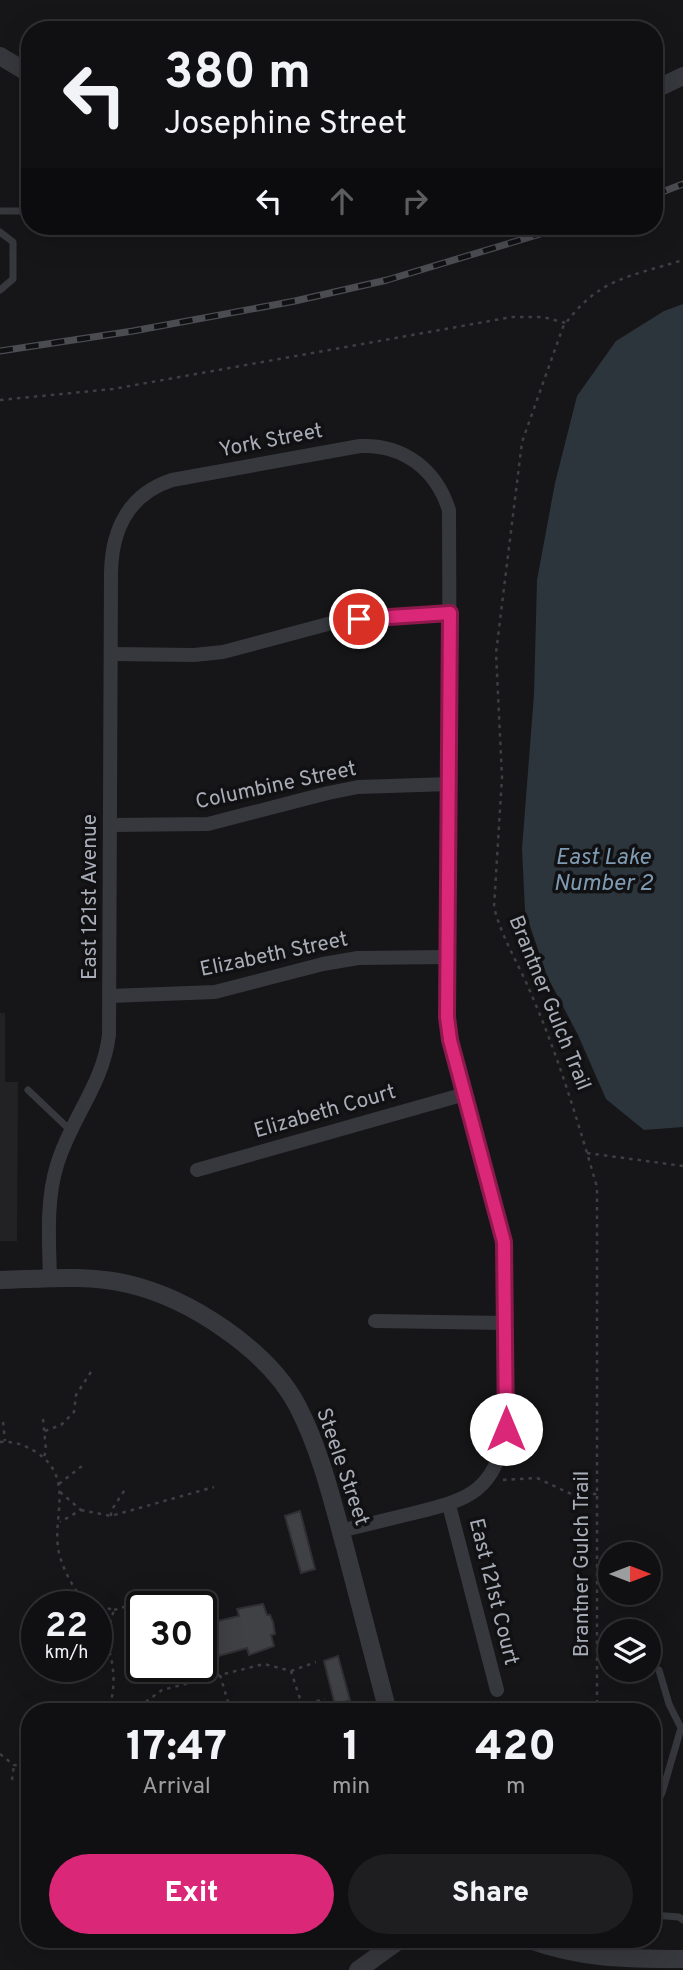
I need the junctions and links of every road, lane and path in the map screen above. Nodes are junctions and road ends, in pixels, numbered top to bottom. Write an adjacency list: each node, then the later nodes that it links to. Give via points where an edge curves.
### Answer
1 (0, 56): 2 (street)
2 (21, 69)
3 (683, 76): 4 (street)
4 (663, 86)
5 (0, 211): 6 (lane)
6 (21, 211)
7 (0, 232): 9 (lane, via 13,243 13,279)
8 (683, 260): 10 (path, Brantner Gulch Trail, via 612,282 593,293)
9 (0, 290)
10 (566, 323): 11 (path, via 512,317 113,388); 22 (path, Brantner Gulch Trail, via 522,442 496,653 502,777 495,907 569,1091)
11 (0, 400)
12 (131, 508): 13 (street, York Street, via 155,487 172,480 360,446 399,451 424,467 449,510); 14 (street, East 121st Avenue, via 113,542)
13 (450, 613): 14 (street, via 339,621 213,653); 15 (street)
14 (112, 654): 16 (street, East 121st Avenue)
15 (450, 784): 16 (street, Columbine Street, via 358,788 208,824); 17 (street)
16 (111, 825): 18 (street, East 121st Avenue)
17 (447, 957): 18 (street, Elizabeth Street, via 358,958 215,992); 20 (street, via 450,1040)
18 (110, 996): 21 (street, East 121st Avenue, via 104,1066)
19 (28, 1090): 21 (lane)
20 (465, 1094): 24 (street, Elizabeth Court); 28 (street, via 504,1242)
21 (71, 1130): 25 (street, East 121st Avenue, via 51,1192)
22 (587, 1153): 23 (path); 42 (path, Brantner Gulch Trail, via 597,1187)
23 (683, 1166)
24 (197, 1170)
25 (50, 1278): 26 (street, Steele Street); 47 (street, Steele Street, via 115,1282 154,1292 218,1325 272,1369 297,1405)
26 (0, 1280)
27 (375, 1321): 28 (street)
28 (505, 1323): 37 (street, via 506,1429)
29 (91, 1372): 32 (path, via 76,1395 74,1412 61,1425)
30 (43, 1419): 32 (path)
31 (3, 1422): 33 (path)
32 (45, 1431): 35 (path)
33 (5, 1441): 34 (path); 35 (path, via 24,1444)
34 (0, 1442)
35 (44, 1457): 38 (path)
36 (82, 1465): 38 (path)
37 (486, 1481): 42 (path, via 537,1478 571,1494); 43 (street)
38 (59, 1484): 41 (path)
39 (214, 1487): 45 (path)
40 (126, 1488): 45 (path)
41 (60, 1492): 44 (path); 46 (path)
42 (598, 1494): 65 (path, Brantner Gulch Trail)
43 (449, 1505): 47 (street); 57 (street, East 121st Court)
44 (81, 1510): 45 (path); 46 (path)
45 (111, 1516)
46 (59, 1522): 48 (path, via 58,1550)
47 (340, 1531): 64 (street, Steele Street)
48 (76, 1591)
49 (126, 1606): 50 (path)
50 (114, 1609): 51 (path)
51 (112, 1616)
52 (316, 1661): 53 (path)
53 (291, 1671): 54 (path, via 264,1664); 62 (path)
54 (220, 1675): 60 (path, via 162,1690); 61 (path)
55 (112, 1677): 59 (path)
56 (661, 1677): 70 (lane, via 681,1728)
57 (497, 1690)
58 (326, 1699): 63 (path)
59 (110, 1703)
60 (144, 1703)
61 (228, 1703)
62 (301, 1703)
63 (310, 1703)
64 (386, 1703)
65 (597, 1703)
66 (0, 1754): 67 (path)
67 (15, 1765): 68 (path); 69 (path)
68 (21, 1766)
69 (12, 1780)
70 (661, 1795)
71 (661, 1916): 72 (lane)
72 (683, 1920)
73 (389, 1948): 78 (street)
74 (555, 1948): 76 (street)
75 (616, 1948): 76 (lane)
76 (615, 1958): 77 (street)
77 (682, 1963)
78 (358, 1970)

